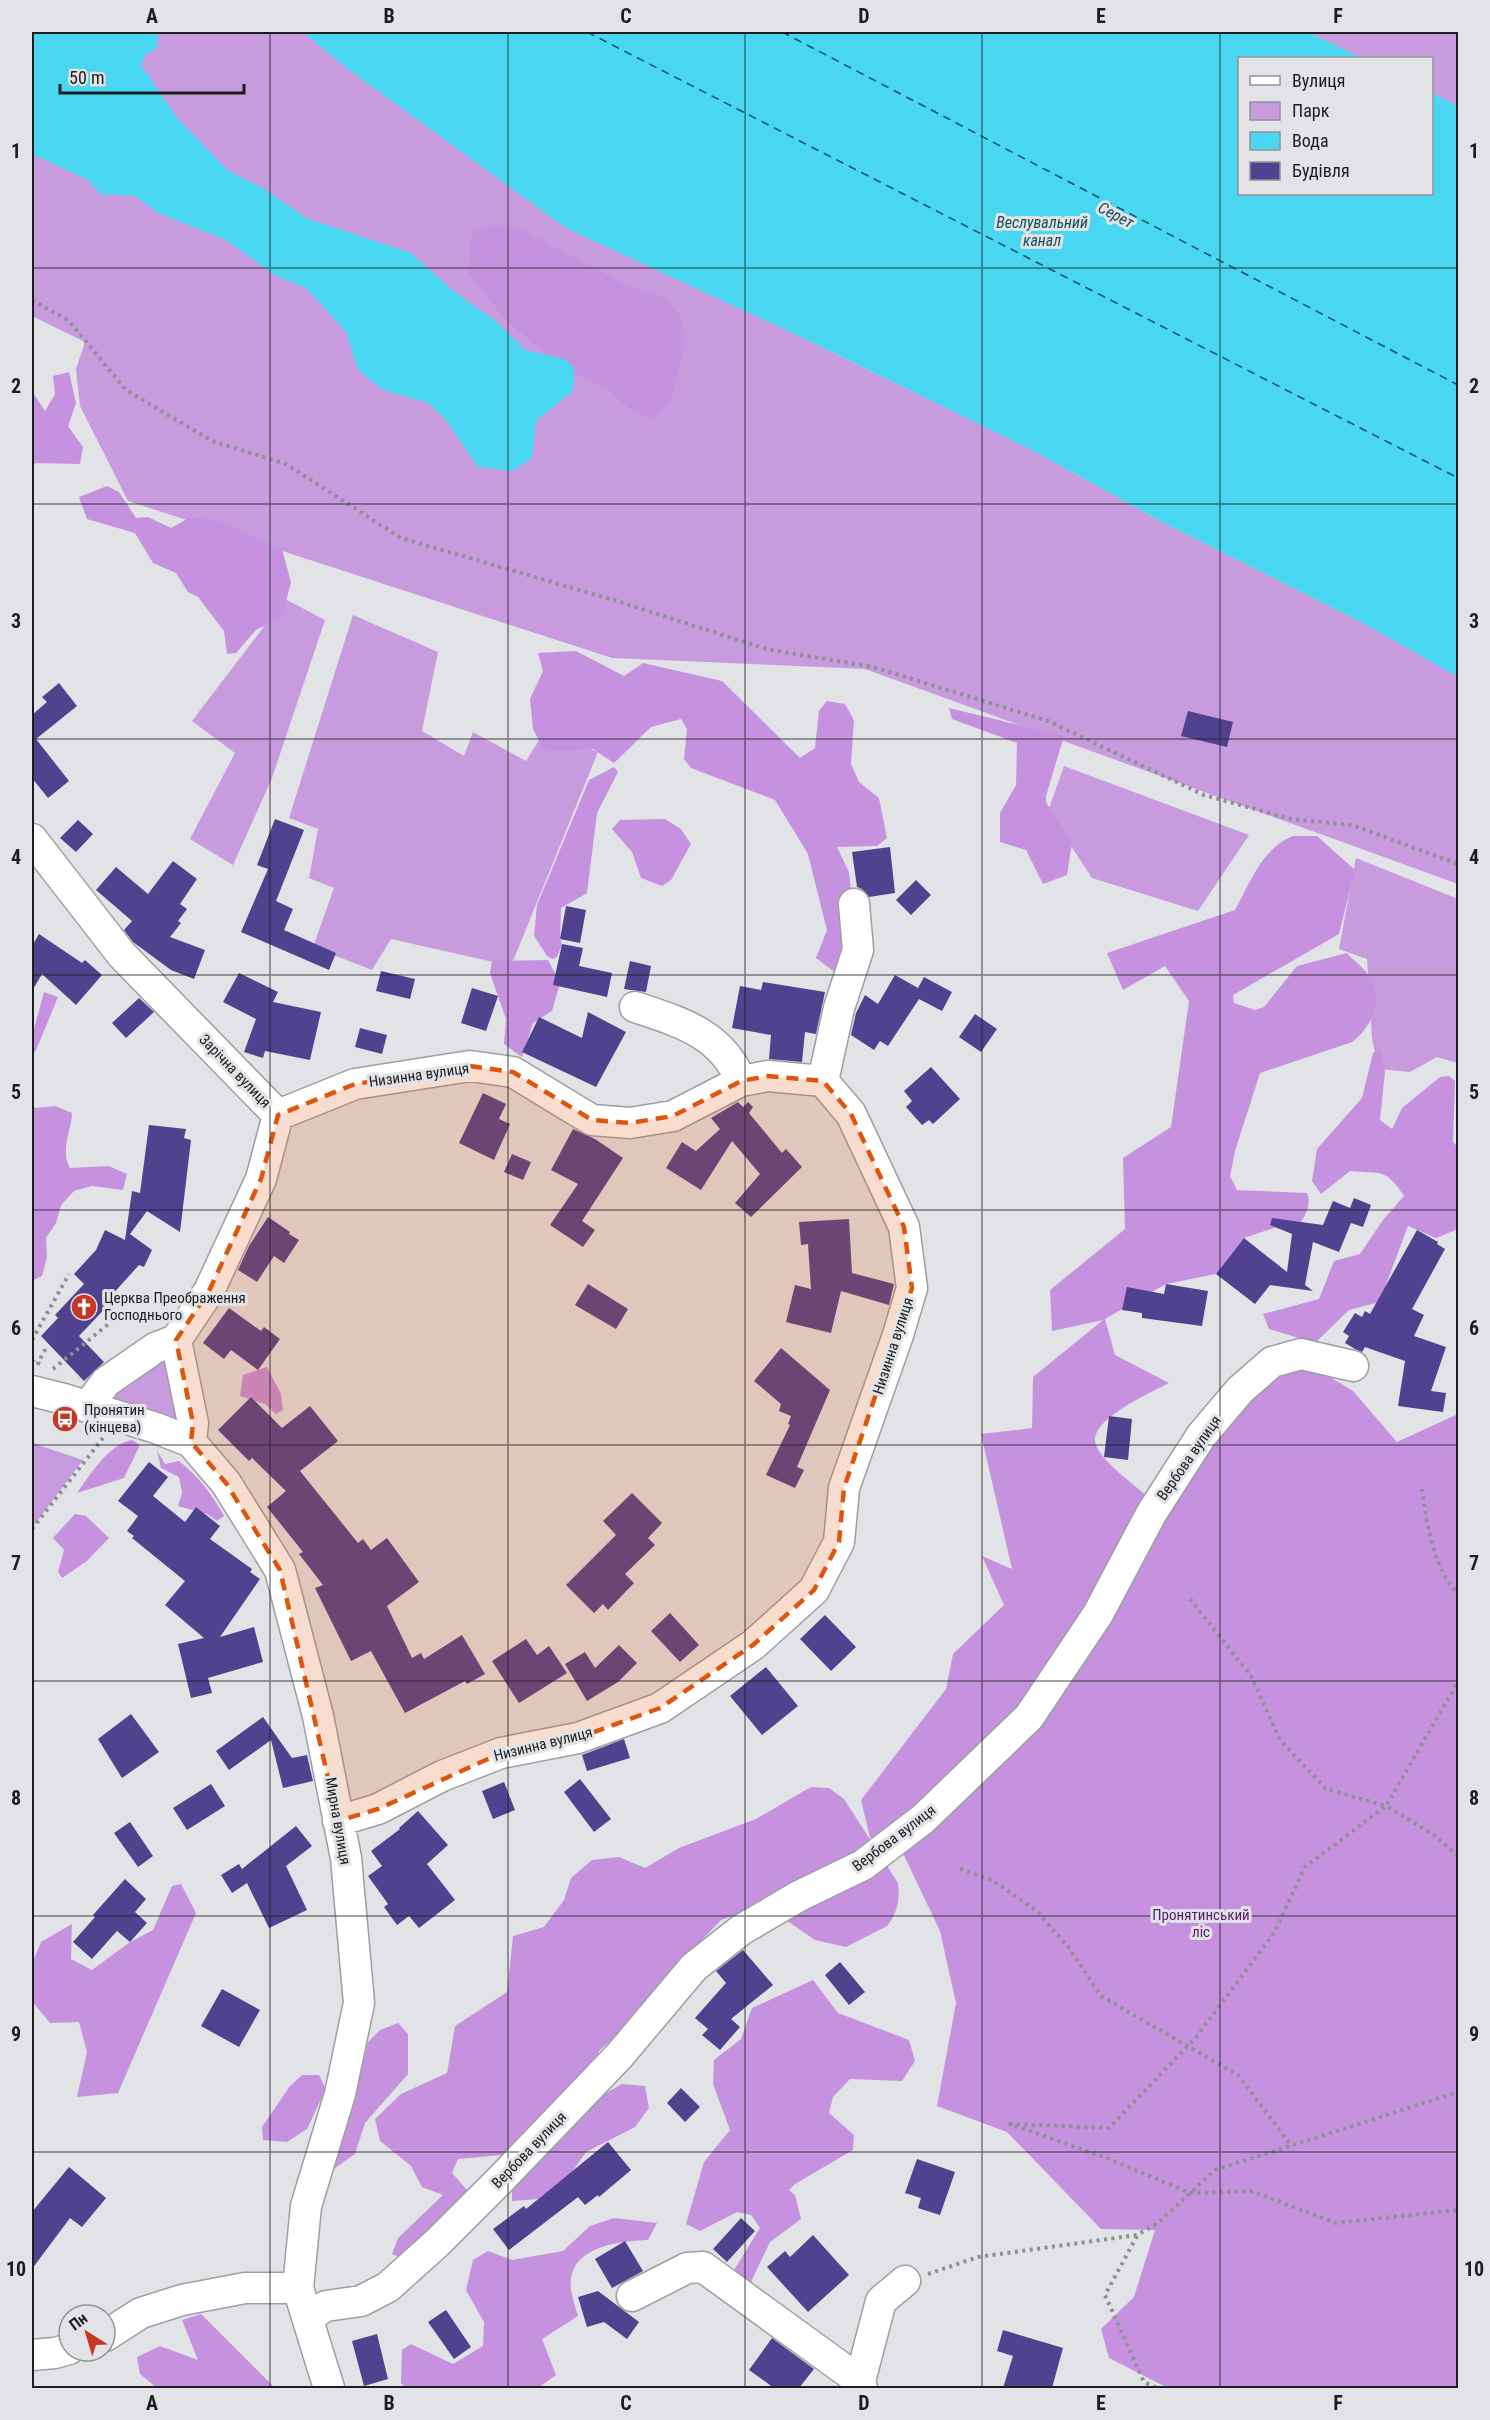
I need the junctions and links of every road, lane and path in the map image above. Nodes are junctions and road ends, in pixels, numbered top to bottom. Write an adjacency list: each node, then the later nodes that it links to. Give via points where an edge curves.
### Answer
1 (32, 300): 3 (path, via 69,321 126,390 212,441 286,464 401,538 766,649 873,666 1048,721 1204,795 1291,819 1352,825)
2 (32, 839): 8 (street, Зарічна вулиця, via 122,955)
3 (1458, 864)
4 (854, 904): 7 (street, via 858,950 839,1008)
5 (635, 1007): 6 (street, via 680,1022 704,1035 733,1063)
6 (741, 1081): 7 (street, Низинна вулиця, via 768,1076); 8 (street, Низинна вулиця, via 674,1116 630,1123 592,1120 513,1072 470,1066 356,1084)
7 (823, 1081): 25 (street, Низинна вулиця, via 851,1114 904,1227 912,1288 844,1488 839,1542 814,1590 753,1645 660,1708 578,1738 501,1753 442,1776 378,1809)
8 (278, 1115): 12 (street, Зарічна вулиця, via 261,1179 209,1291)
9 (69, 1274): 11 (path)
10 (123, 1313): 13 (path, via 53,1369 38,1363)
11 (32, 1340)
12 (177, 1340): 16 (street, via 155,1348 106,1382); 18 (street, via 193,1423)
13 (46, 1348)
14 (1353, 1366): 37 (street, Вербова вулиця, via 1301,1354 1272,1362 1240,1389 1195,1445 1151,1514 1098,1614 1029,1717 923,1820 863,1865 741,1930 694,1966 619,2056 388,2288 361,2301 326,2306)
15 (32, 1392): 16 (street, Мирна вулиця)
16 (87, 1407): 18 (street, Мирна вулиця)
17 (107, 1433): 20 (path)
18 (190, 1442): 25 (street, Мирна вулиця, via 226,1483 280,1570 318,1716)
19 (1422, 1489): 21 (path, via 1425,1516 1439,1562)
20 (32, 1530)
21 (1458, 1593)
22 (1190, 1599): 24 (path, via 1251,1677 1280,1740 1326,1789)
23 (1458, 1682): 24 (path)
24 (1386, 1806): 26 (path, via 1433,1834); 28 (path, via 1305,1867 1274,1933)
25 (338, 1821): 35 (street, Мирна вулиця, via 346,1858 359,2003 340,2094 306,2206)
26 (1458, 1856)
27 (960, 1869): 28 (path, via 992,1880 1037,1911 1069,1948 1101,1996)
28 (1189, 2045): 30 (path, via 1238,2075); 31 (path, via 1109,2128 1010,2124)
29 (1458, 2092): 30 (path)
30 (1291, 2145): 31 (path, via 1215,2170)
31 (1190, 2193): 32 (path, via 1251,2191 1336,2223); 33 (path, via 1158,2223)
32 (1458, 2210)
33 (1137, 2235): 34 (path, via 978,2257); 43 (path, via 1104,2295 1144,2382)
34 (905, 2281): 41 (street, via 881,2301)
35 (298, 2288): 37 (street, Мирна вулиця); 38 (street, via 245,2288 182,2300 141,2313)
36 (632, 2296): 41 (street, via 687,2268 703,2267)
37 (308, 2317): 42 (street, Мирна вулиця)
38 (117, 2328)
39 (57, 2351): 40 (street)
40 (32, 2355)
41 (861, 2385)
42 (328, 2388)
43 (1156, 2388)

